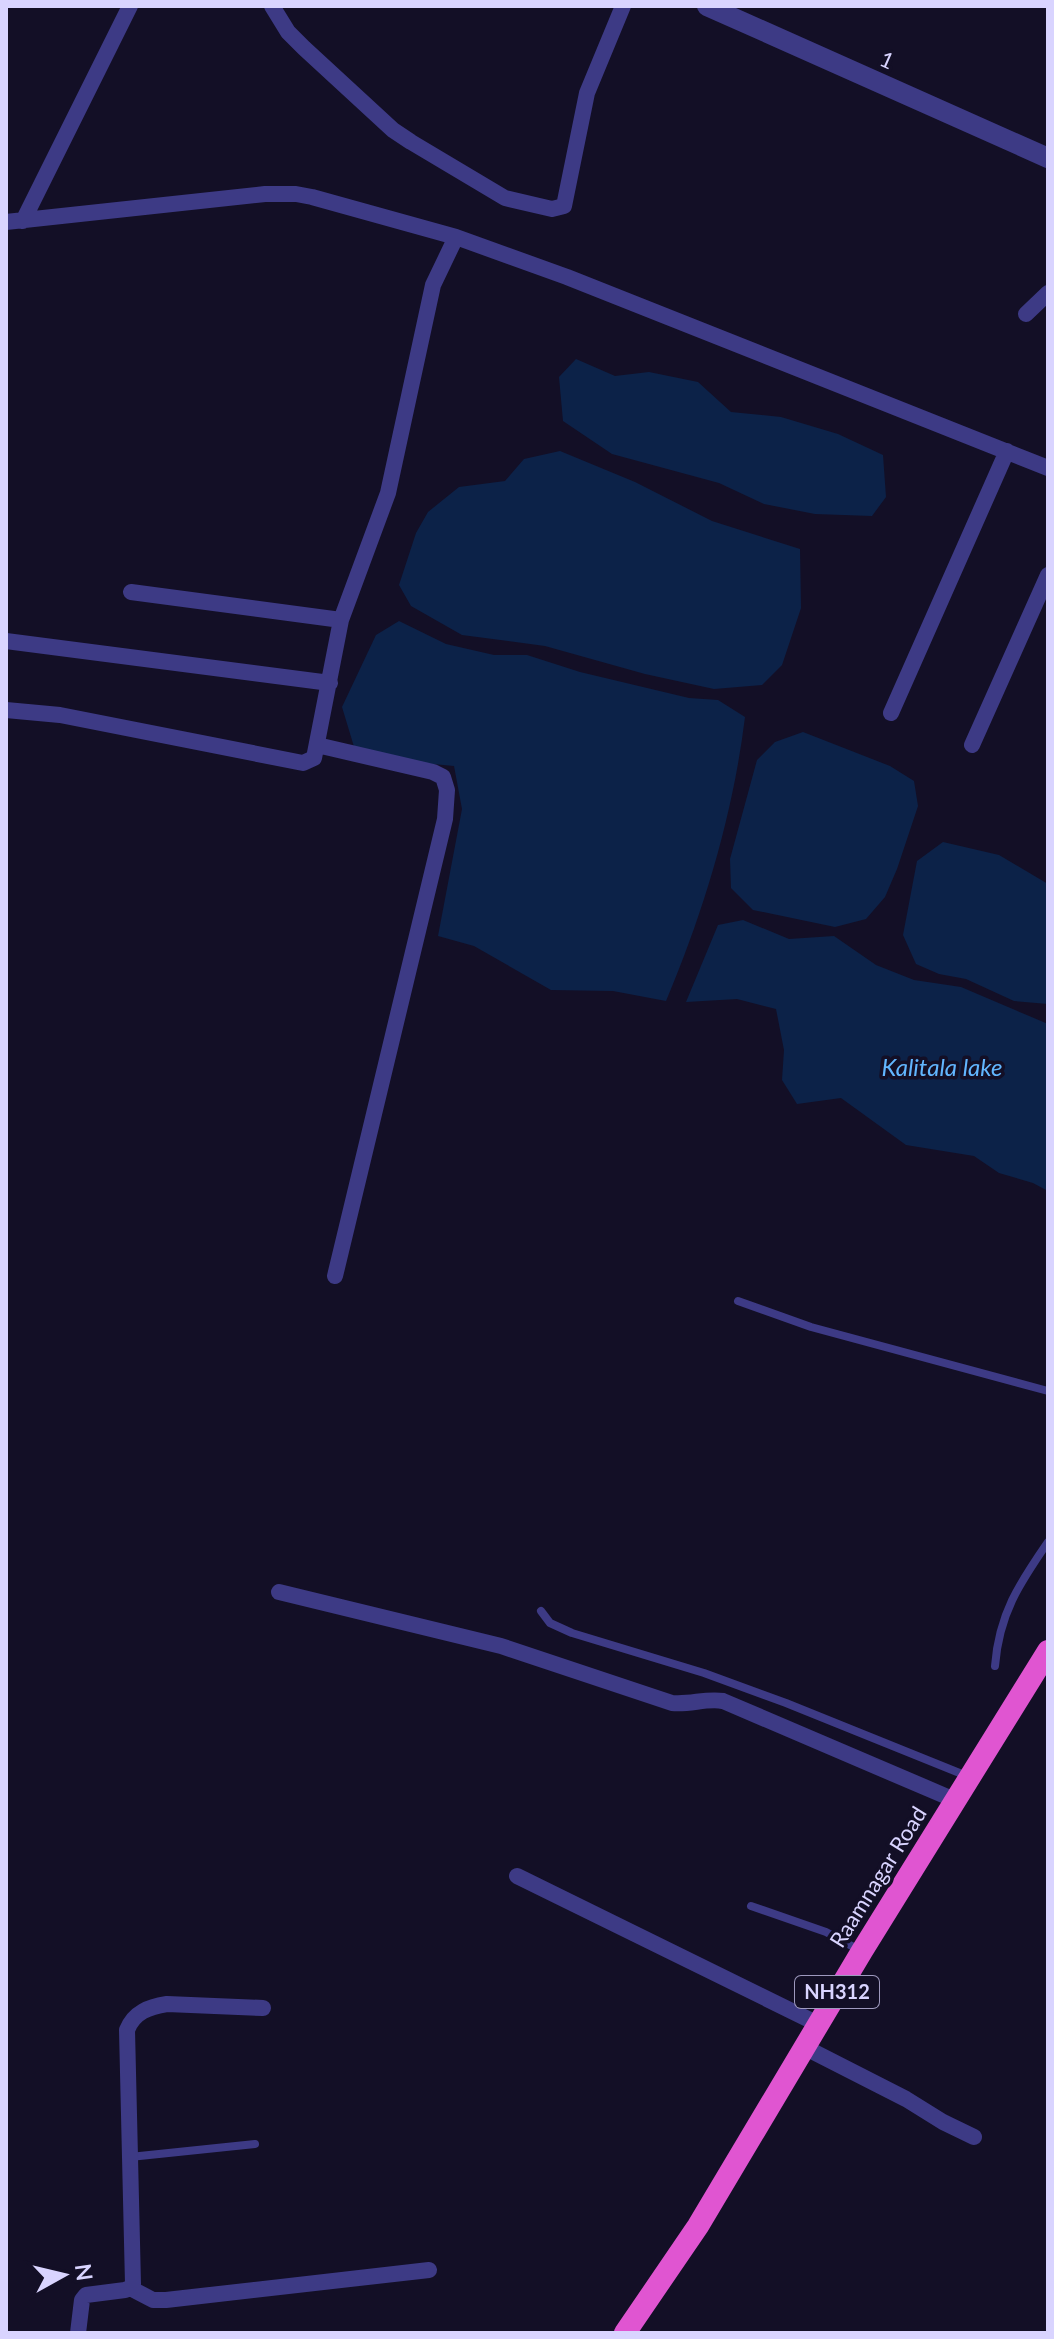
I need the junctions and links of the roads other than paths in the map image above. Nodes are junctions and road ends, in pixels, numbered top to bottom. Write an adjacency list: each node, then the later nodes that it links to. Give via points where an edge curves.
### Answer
1 (130, 6): 6 (street)
2 (272, 6): 3 (street, via 288,32 393,130 505,198 552,209 564,206 587,93)
3 (623, 6)
4 (707, 6): 5 (street, 1)
5 (1048, 158)
6 (12, 221): 7 (street, via 283,193)
7 (456, 237): 10 (street); 14 (street, via 433,285 388,493)
8 (1048, 293): 9 (street)
9 (1026, 314)
10 (1007, 451): 11 (street); 18 (street)
11 (1048, 468)
12 (1048, 575): 20 (street)
13 (131, 592): 14 (street)
14 (341, 620): 16 (street)
15 (6, 641): 16 (street)
16 (330, 683): 19 (street)
17 (6, 710): 19 (street, via 60,715 303,763 314,758)
18 (891, 713)
19 (317, 745): 21 (street, via 433,772 443,777 447,790 445,819)
20 (972, 745)
21 (335, 1276)
22 (738, 1301): 23 (lane, via 811,1327)
23 (1048, 1391)
24 (1048, 1542): 28 (lane, via 1003,1616)
25 (279, 1592): 30 (street, via 501,1646 672,1703 723,1701)
26 (541, 1611): 29 (lane, via 550,1623 572,1633 704,1673)
27 (1048, 1651): 29 (highway, Raamnagar Road / NH312)
28 (995, 1666)
29 (972, 1777): 30 (highway, Raamnagar Road / NH312)
30 (957, 1801): 33 (highway, Raamnagar Road / NH312)
31 (517, 1876): 35 (street)
32 (751, 1906): 33 (lane, via 826,1932)
33 (862, 1951): 35 (highway, Raamnagar Road / NH312)
34 (263, 2008): 39 (street, via 167,2004 152,2006 130,2023)
35 (818, 2024): 36 (highway, Raamnagar Road / NH312)
36 (804, 2047): 37 (street); 43 (highway, Raamnagar Road / NH312, via 698,2226)
37 (974, 2137)
38 (255, 2144): 39 (lane)
39 (130, 2157): 41 (street)
40 (429, 2270): 41 (street, via 166,2300 153,2300)
41 (130, 2288): 42 (street, via 86,2295)
42 (78, 2333)
43 (625, 2333)

